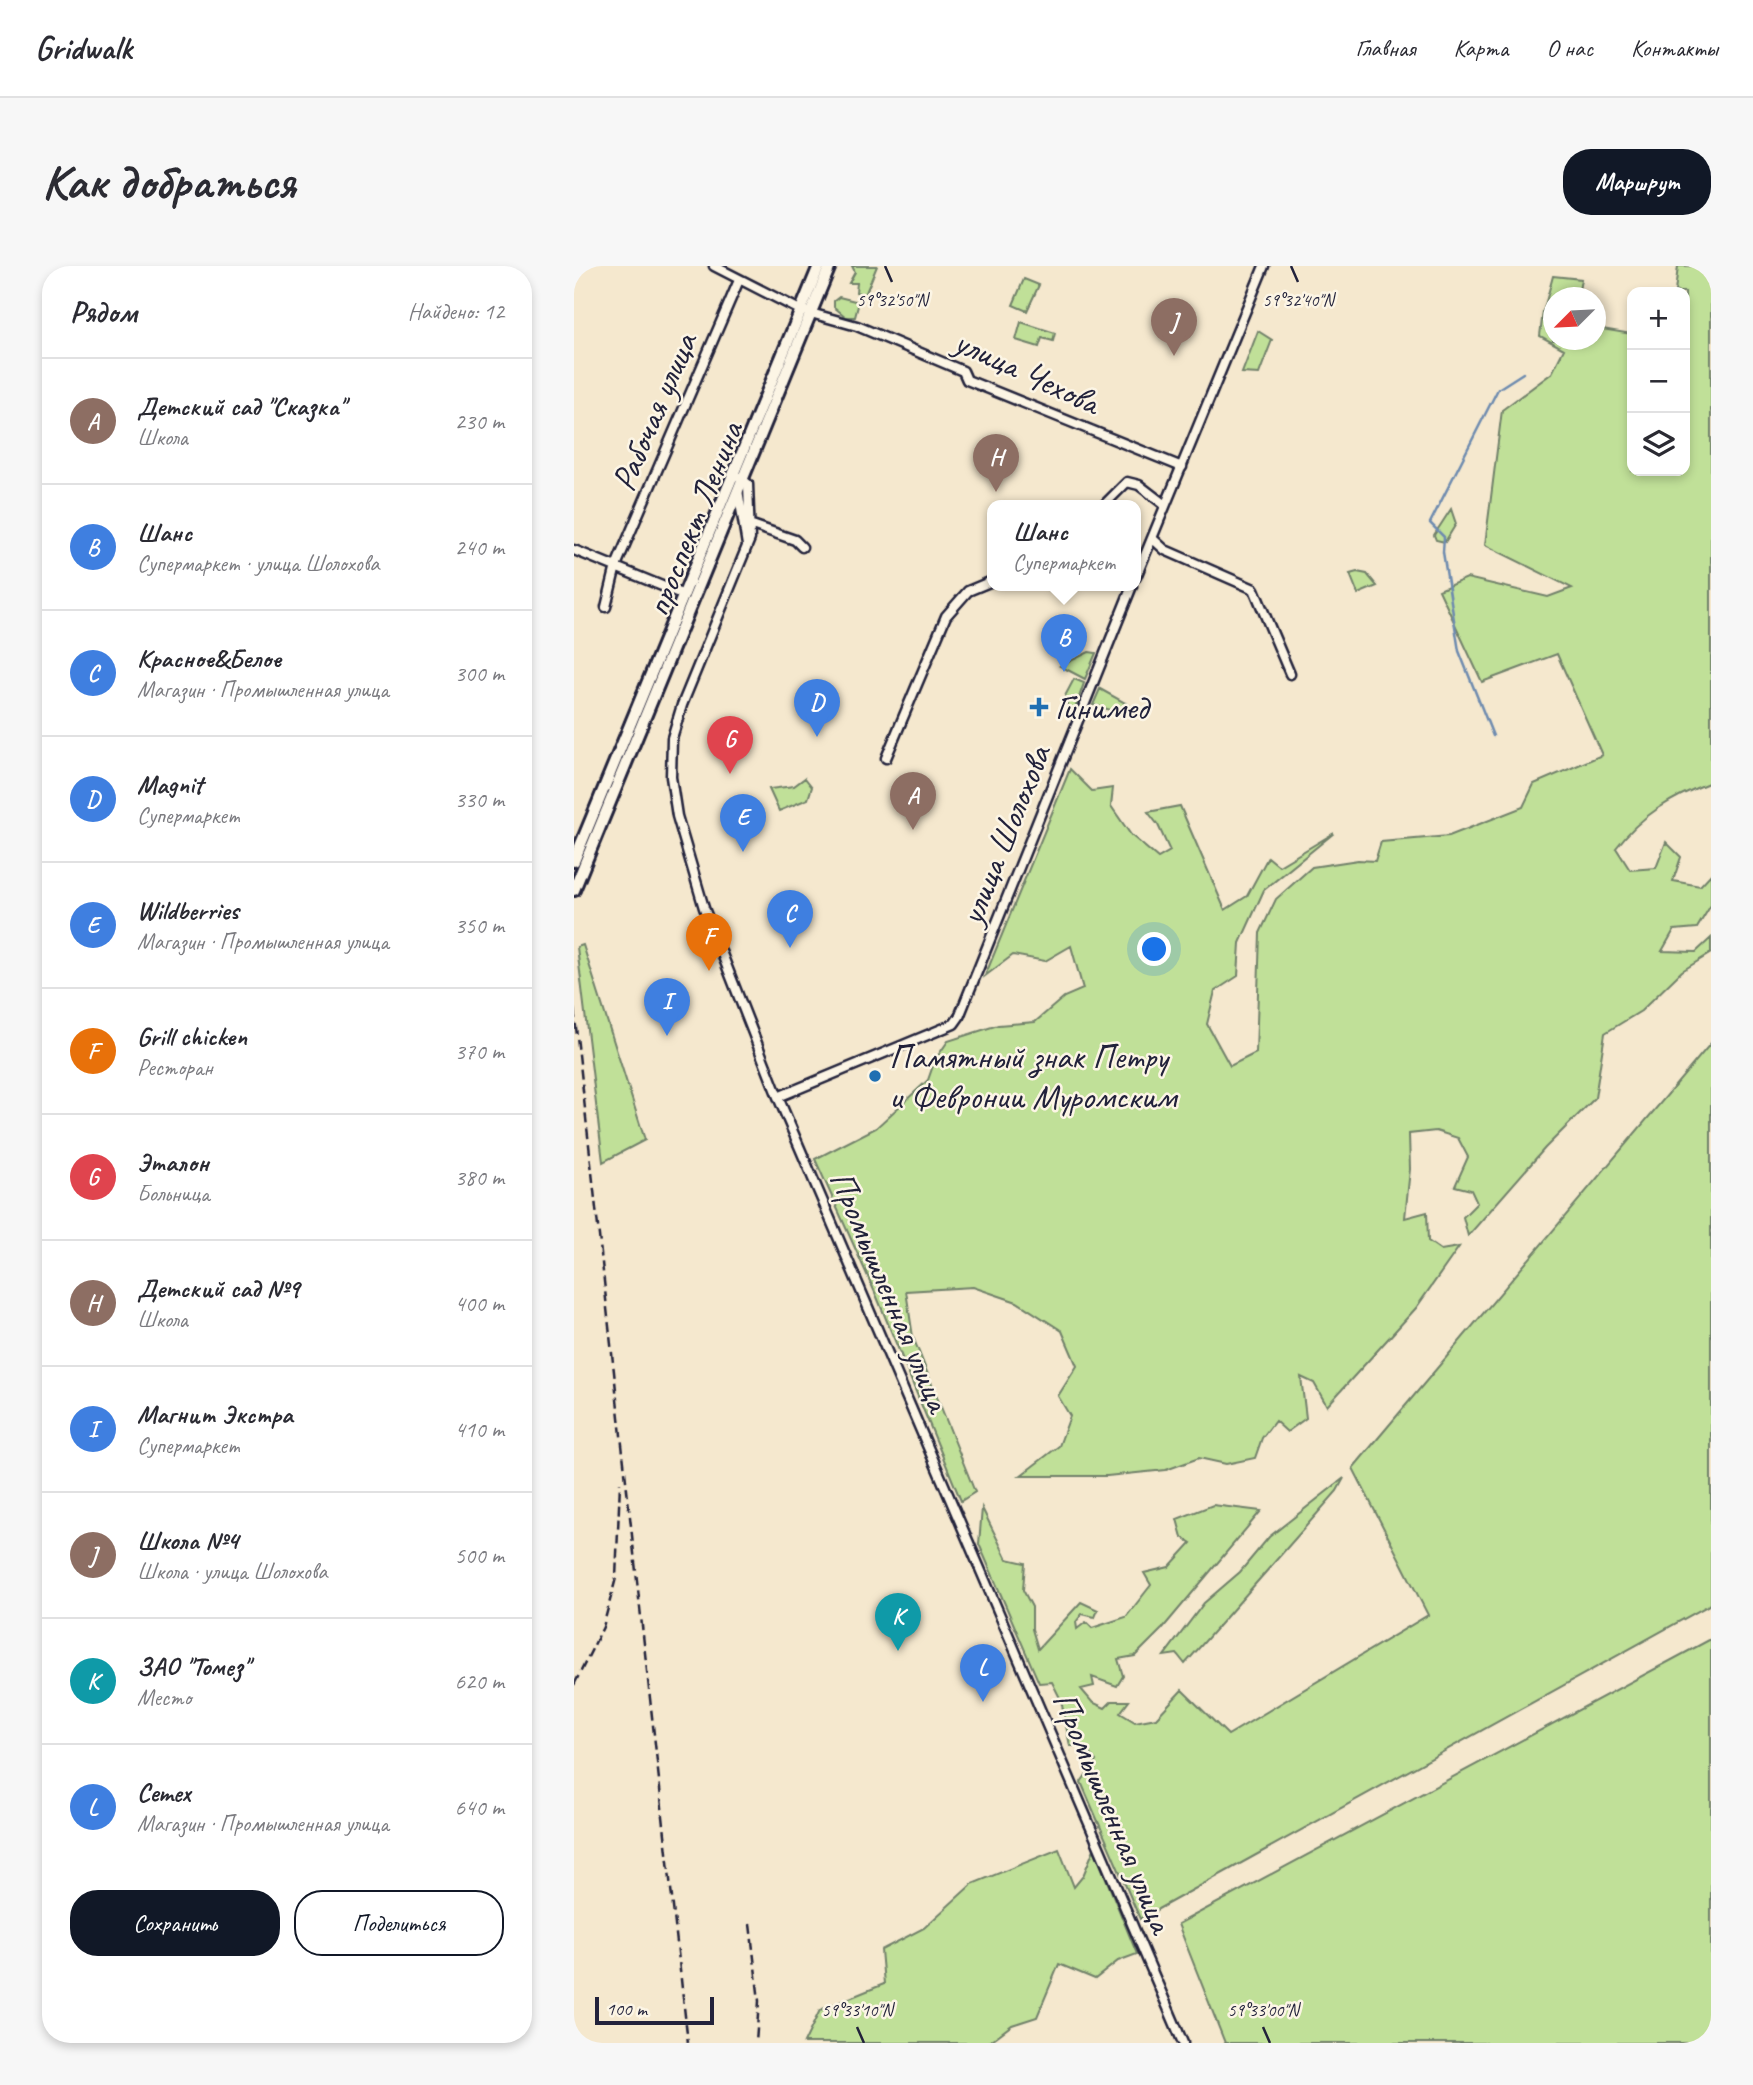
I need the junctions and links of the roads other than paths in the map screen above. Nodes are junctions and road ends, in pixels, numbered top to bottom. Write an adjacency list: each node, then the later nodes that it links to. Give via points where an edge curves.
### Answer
1 (714, 266): 5 (street, улица Чехова)
2 (819, 266): 6 (main road, проспект Ленина)
3 (831, 266): 6 (main road, проспект Ленина)
4 (1264, 266): 7 (street)
5 (739, 280): 6 (street, улица Чехова); 17 (street, Рабочая улица)
6 (805, 311): 7 (street, улица Чехова, via 883,337 963,371 967,380); 8 (main road, проспект Ленина)
7 (1182, 467): 10 (street)
8 (737, 479): 11 (street, Промышленная улица, via 748,484); 12 (main road, проспект Ленина); 14 (street); 21 (main road, проспект Ленина)
9 (1109, 500): 10 (street, via 1127,482 1139,485)
10 (1165, 505): 13 (street)
11 (752, 525): 14 (street, Промышленная улица); 15 (street)
12 (719, 533): 14 (street, via 737,528); 26 (main road, проспект Ленина)
13 (1153, 538): 18 (street); 23 (street, via 1165,550 1254,589)
14 (745, 542): 27 (street, Промышленная улица, via 681,705 672,738 671,777 677,816 704,908)
15 (803, 547)
16 (574, 550): 17 (street)
17 (616, 566): 21 (street); 22 (street, Рабочая улица)
18 (1141, 566)
19 (987, 583): 24 (street, via 968,591 946,616)
20 (1130, 591): 27 (street, улица Шолохова, via 954,1024)
21 (684, 595): 25 (main road, проспект Ленина)
22 (606, 607)
23 (1290, 674)
24 (886, 758)
25 (574, 861)
26 (574, 890)
27 (778, 1097): 28 (street, Промышленная улица)
28 (1183, 2043)

